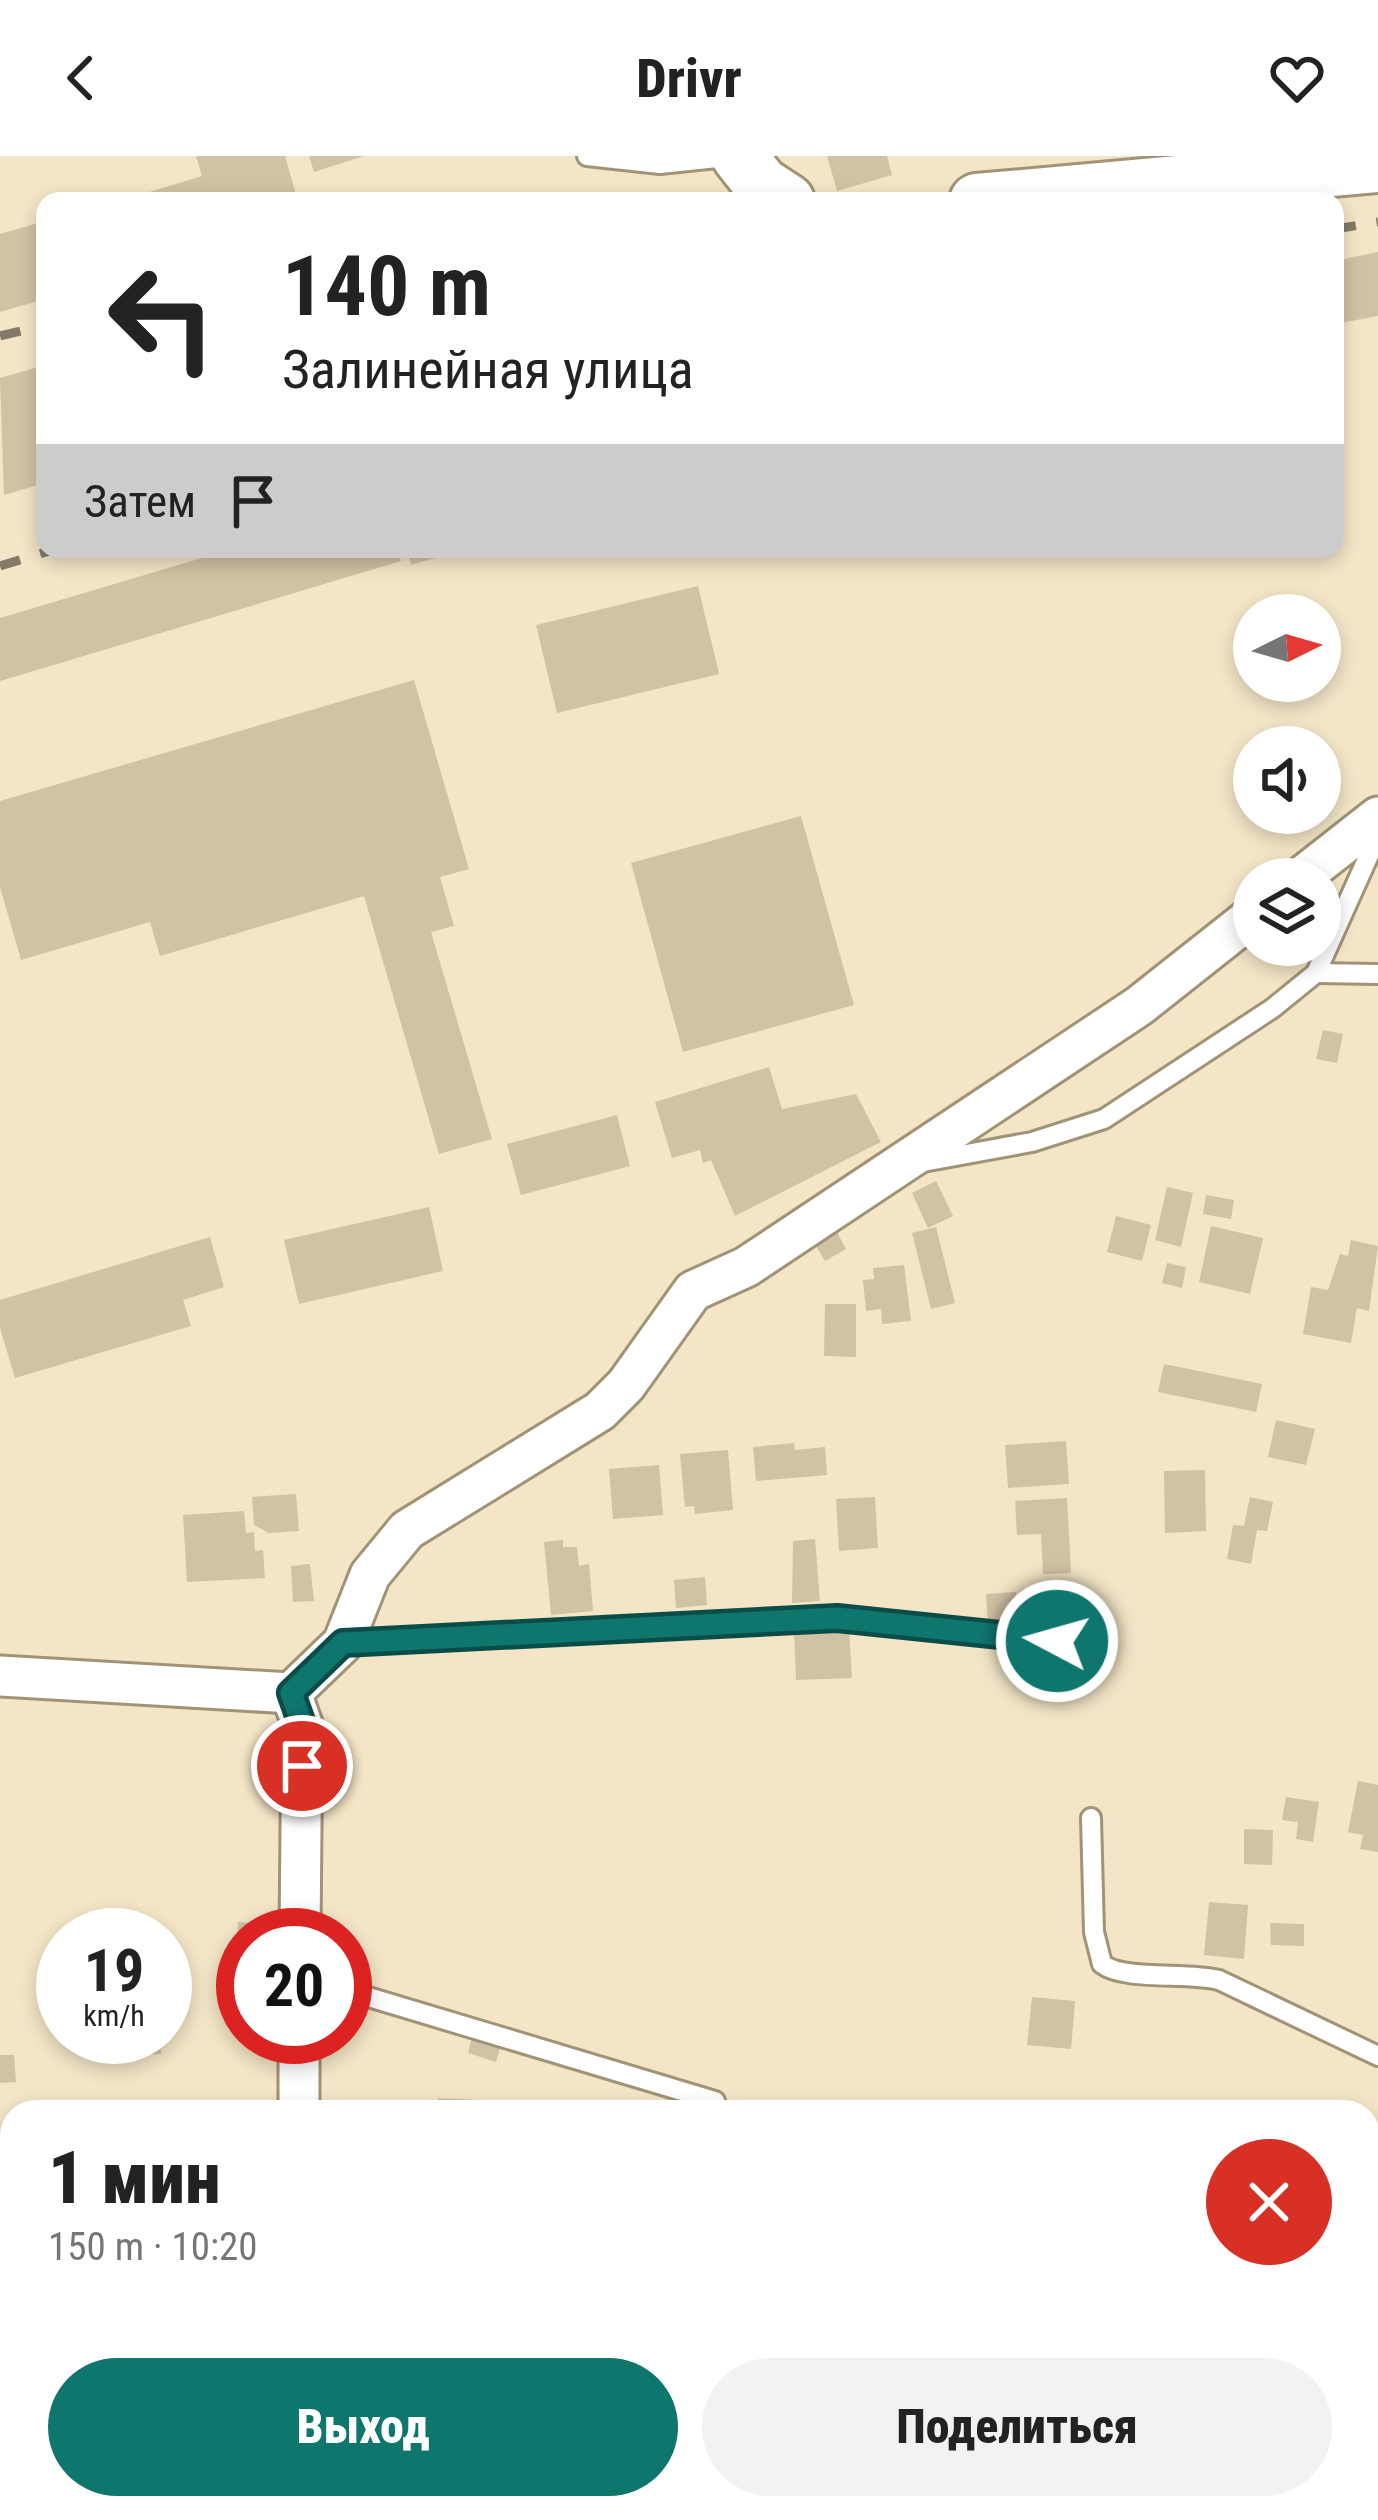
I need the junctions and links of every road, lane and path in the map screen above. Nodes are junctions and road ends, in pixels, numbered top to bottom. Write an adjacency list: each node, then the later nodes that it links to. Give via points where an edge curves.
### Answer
1 (586, 156): 2 (lane, via 660,164)
2 (738, 156): 4 (street)
3 (1378, 165): 5 (street)
4 (772, 192)
5 (1077, 192)
6 (1378, 817): 8 (street)
7 (1378, 835): 10 (lane)
8 (1326, 858)
9 (1233, 932): 12 (street, via 1139,1006)
10 (1316, 973): 11 (lane); 12 (lane, via 1104,1119 1032,1142)
11 (1378, 974)
12 (896, 1167): 14 (street, via 746,1267 693,1291 615,1398 407,1530 370,1575)
13 (1057, 1641): 14 (lane, via 837,1618)
14 (343, 1643): 16 (street)
15 (0, 1676): 16 (street)
16 (291, 1693): 18 (street, via 302,1724)
17 (1091, 1818): 20 (lane, via 1102,1964 1219,1980)
18 (300, 1908)
19 (372, 1998): 23 (lane)
20 (1378, 2056)
21 (299, 2064): 22 (street)
22 (298, 2100)
23 (712, 2100)

